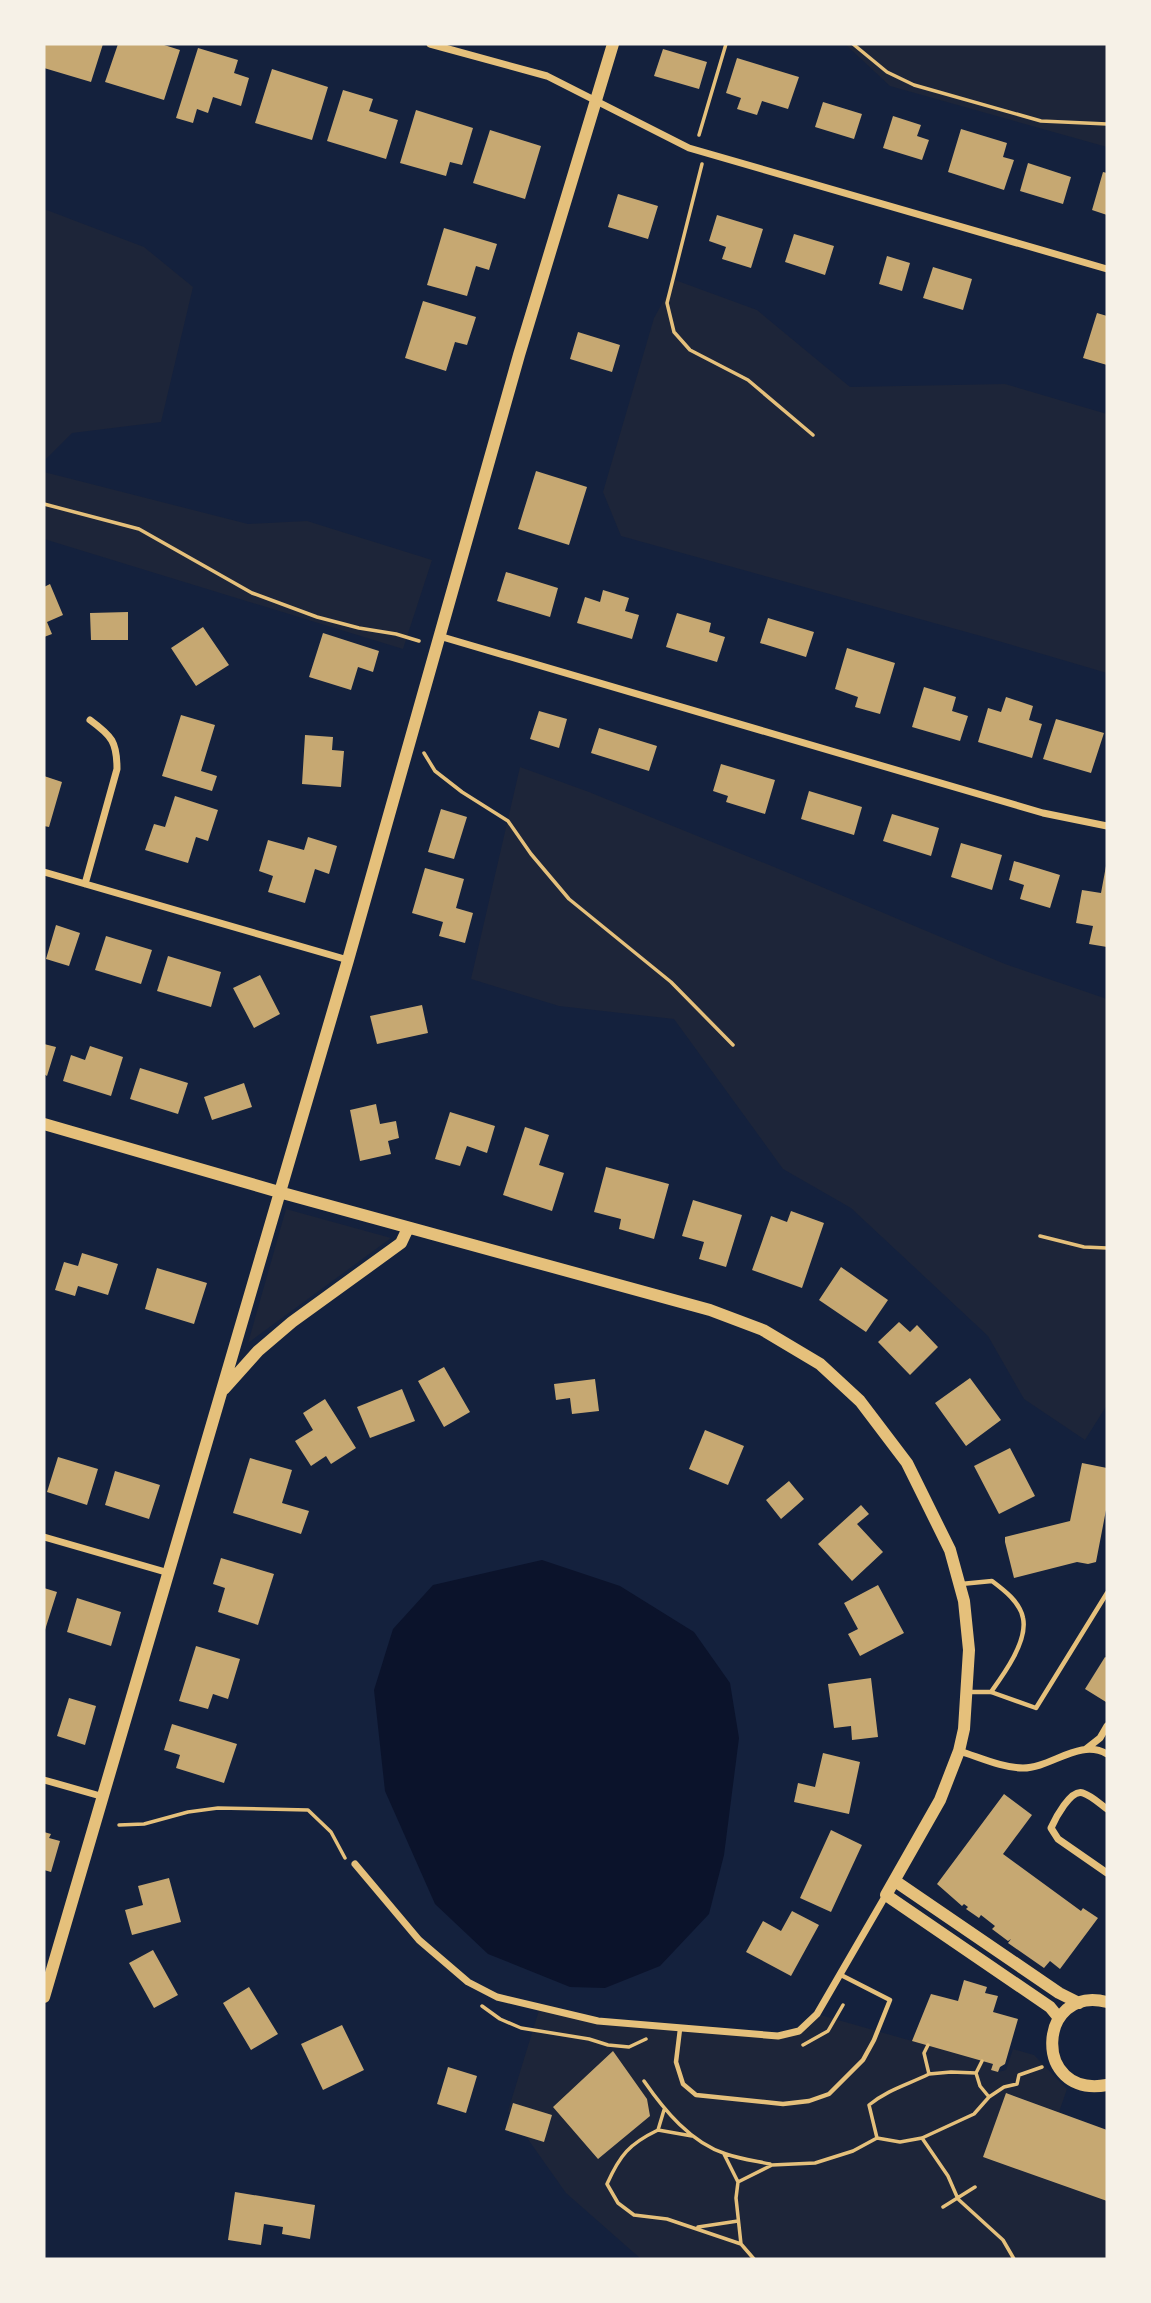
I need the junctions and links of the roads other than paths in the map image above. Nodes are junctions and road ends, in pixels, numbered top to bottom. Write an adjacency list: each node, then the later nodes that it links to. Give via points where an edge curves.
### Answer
1 (430, 44): 3 (street, via 547,76)
2 (613, 44): 3 (street)
3 (597, 101): 4 (street, via 689,148); 5 (street)
4 (1107, 269)
5 (439, 636): 7 (street, via 1043,813); 10 (street)
6 (90, 720): 9 (street, via 113,740 117,769)
7 (1107, 826)
8 (44, 872): 9 (street)
9 (85, 884): 10 (street)
10 (348, 960): 12 (street)
11 (44, 1124): 12 (street)
12 (279, 1192): 13 (street); 14 (street)
13 (408, 1228): 14 (street, via 401,1242 267,1343); 17 (street, via 710,1310 763,1330 820,1364 860,1401 907,1463 950,1550)
14 (222, 1392): 16 (street)
15 (44, 1538): 16 (street)
16 (169, 1573): 26 (street)
17 (959, 1584): 19 (street, via 969,1650); 20 (lane, via 992,1581 1011,1597 1023,1616 1024,1630 1008,1669)
18 (1107, 1593): 20 (lane, via 1036,1708)
19 (967, 1692): 20 (lane); 23 (street)
20 (991, 1692)
21 (1107, 1726): 22 (street)
22 (1086, 1749): 23 (street, via 1024,1768); 24 (street)
23 (960, 1751): 30 (street, via 940,1800)
24 (1107, 1754)
25 (44, 1780): 26 (street)
26 (104, 1797): 33 (street)
27 (1107, 1809): 29 (street, via 1076,1792 1051,1828 1058,1839)
28 (351, 1864): 37 (street, via 419,1940 468,1982 497,1997 598,2021)
29 (1107, 1874)
30 (895, 1881): 31 (street); 35 (street)
31 (886, 1895): 32 (street); 36 (street, via 1051,2007)
32 (841, 1975): 37 (street, via 817,2014 799,2031 778,2036); 37 (lane, via 890,2000 863,2060 829,2094 809,2101 783,2104 696,2095 683,2084 676,2062)
33 (44, 1997)
34 (1107, 2002): 35 (street)
35 (1079, 2003): 36 (street)
36 (1059, 2018): 38 (street, via 1051,2039 1058,2067 1081,2085)
37 (680, 2028)
38 (1107, 2085)

